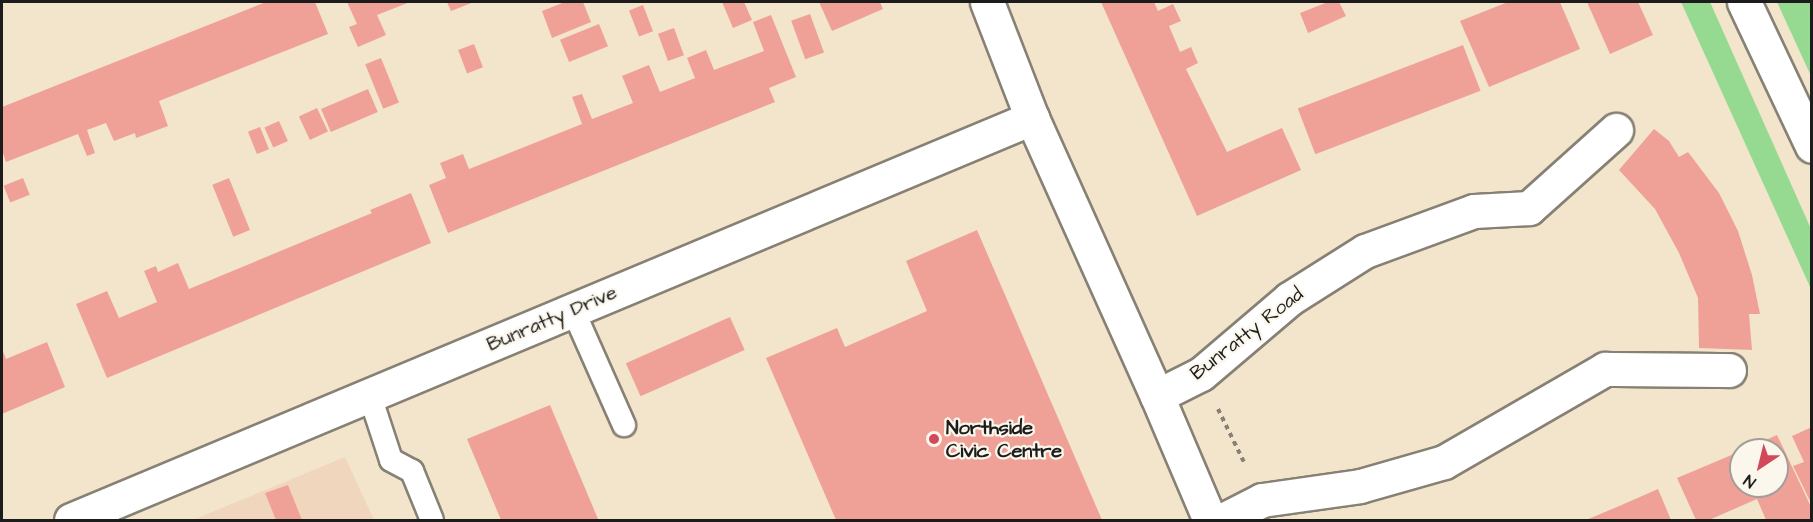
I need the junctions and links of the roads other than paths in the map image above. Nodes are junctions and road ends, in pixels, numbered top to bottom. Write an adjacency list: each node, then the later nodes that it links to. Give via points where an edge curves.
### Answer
1 (987, 2): 3 (street)
2 (1744, 2): 5 (street)
3 (1032, 118): 6 (street, Bunratty Drive); 9 (street)
4 (1616, 130): 9 (street, Bunratty Road, via 1529,208 1474,211 1365,251 1289,298 1201,374)
5 (1812, 146)
6 (573, 310): 8 (street, Bunratty Drive); 10 (lane)
7 (1729, 370): 14 (street, via 1605,369 1444,462 1360,486 1262,500)
8 (370, 396): 11 (street, Bunratty Drive); 12 (lane, via 391,460 412,471)
9 (1157, 396): 13 (street)
10 (624, 425)
11 (71, 520)
12 (432, 520)
13 (1210, 520)
14 (1223, 520)

